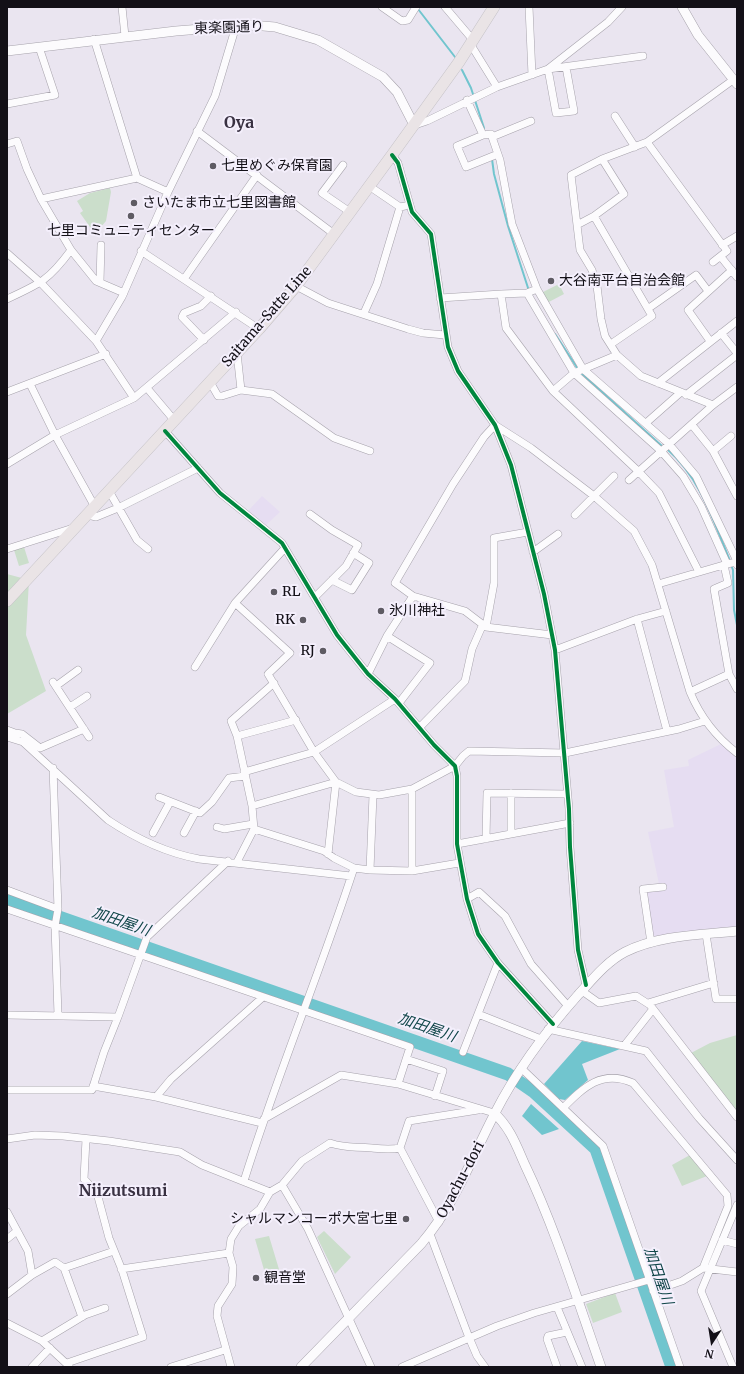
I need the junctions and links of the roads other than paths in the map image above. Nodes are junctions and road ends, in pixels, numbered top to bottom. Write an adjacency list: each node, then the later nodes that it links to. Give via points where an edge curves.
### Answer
1 (122, 7): 10 (street)
2 (382, 7): 8 (street, via 402,22 408,20)
3 (444, 7): 12 (street)
4 (494, 7): 12 (main road, Saitama-Satte Line)
5 (529, 7): 18 (street)
6 (622, 7): 17 (street, via 608,22)
7 (682, 7): 19 (street, via 698,35)
8 (416, 8)
9 (236, 26): 10 (street, 東楽園通り); 25 (street, 東楽園通り, via 275,27 305,35 371,68 397,92); 26 (street, via 219,85)
10 (125, 36): 11 (street, 東楽園通り)
11 (94, 39): 13 (street, 東楽園通り); 37 (street)
12 (472, 43): 20 (street); 25 (main road, Saitama-Satte Line)
13 (39, 47): 14 (street, 東楽園通り); 22 (street, via 55,94)
14 (7, 51)
15 (642, 56): 16 (street)
16 (566, 66): 17 (street); 17 (street, via 574,111 556,113)
17 (548, 69): 18 (street)
18 (532, 75): 20 (street)
19 (735, 82): 29 (street)
20 (497, 87): 21 (street)
21 (472, 98): 25 (street); 27 (street)
22 (7, 104)
23 (615, 116): 31 (street)
24 (531, 121): 28 (street)
25 (414, 125): 33 (main road, Saitama-Satte Line)
26 (197, 131): 36 (street); 39 (street)
27 (483, 135): 28 (street, via 491,134); 32 (street, via 457,146 466,167)
28 (492, 137): 32 (street)
29 (647, 142): 31 (street); 49 (street)
30 (7, 144): 40 (street, via 17,141)
31 (635, 147): 34 (street)
32 (498, 154): 62 (street, via 512,224)
33 (392, 155): 38 (main road, Saitama-Satte Line); 41 (street, via 398,163)
34 (602, 159): 44 (street, via 624,194); 45 (street, via 571,175)
35 (343, 165): 43 (street, via 322,193)
36 (257, 175): 46 (street); 57 (street)
37 (137, 178): 39 (street); 40 (street)
38 (369, 186): 42 (street); 43 (main road, Saitama-Satte Line)
39 (168, 192): 51 (street)
40 (41, 199): 50 (street)
41 (409, 205): 42 (street); 66 (street, via 414,216 431,234)
42 (400, 206): 70 (street, via 377,284)
43 (350, 212): 46 (main road, Saitama-Satte Line)
44 (594, 216): 45 (street); 68 (street)
45 (577, 225): 78 (street, via 580,250 596,281 600,319 605,336)
46 (334, 234): 60 (main road, Saitama-Satte Line)
47 (737, 236): 49 (street)
48 (101, 245): 58 (street)
49 (722, 245): 53 (street, via 727,251)
50 (71, 250): 58 (street); 59 (street, via 57,270)
51 (141, 251): 57 (street); 63 (street)
52 (7, 253): 59 (street)
53 (721, 257): 54 (street); 55 (street)
54 (714, 262)
55 (732, 270): 56 (street); 61 (street)
56 (737, 277)
57 (184, 279): 65 (street)
58 (100, 282): 63 (street)
59 (41, 283): 67 (street); 76 (street)
60 (296, 286): 70 (street, via 328,303); 72 (main road, Saitama-Satte Line)
61 (708, 291): 68 (street, via 696,275); 77 (street, via 688,310)
62 (531, 292): 64 (street); 83 (street); 83 (street)
63 (124, 293): 76 (street)
64 (501, 294): 66 (street); 90 (street, via 506,328)
65 (211, 296): 69 (street); 75 (street, via 202,306 184,313 182,317)
66 (440, 298): 74 (street)
67 (7, 299)
68 (649, 308): 78 (street, via 652,316)
69 (236, 312): 72 (street); 75 (street)
70 (364, 313): 74 (street, via 423,333)
71 (737, 321): 73 (street)
72 (260, 329): 79 (main road, Saitama-Satte Line)
73 (721, 333): 77 (street); 81 (street)
74 (445, 335): 97 (street, via 458,371)
75 (204, 340): 88 (street)
76 (96, 341): 80 (street)
77 (710, 341): 85 (street)
78 (611, 344): 82 (street)
79 (237, 353): 84 (main road, Saitama-Satte Line); 89 (street)
80 (106, 354): 86 (street); 93 (street)
81 (737, 354): 92 (street)
82 (617, 355): 83 (street); 85 (street, via 641,376)
83 (579, 371): 90 (street); 96 (street); 102 (street)
84 (210, 382): 89 (street, via 218,396); 95 (main road, Saitama-Satte Line)
85 (658, 383): 92 (street)
86 (30, 384): 91 (street); 100 (street)
87 (737, 387): 94 (street)
88 (147, 388): 93 (street); 95 (street)
89 (241, 390): 103 (street, via 272,394 334,438)
90 (552, 391): 107 (street)
91 (7, 392)
92 (683, 394): 94 (street); 96 (street)
93 (134, 398): 100 (street)
94 (713, 405): 98 (street)
95 (174, 420): 99 (main road, Saitama-Satte Line)
96 (646, 423): 102 (street)
97 (495, 424): 111 (street); 118 (street, via 511,465); 129 (street, via 453,484 395,583)
98 (692, 425): 102 (street); 104 (street)
99 (165, 431): 106 (street); 110 (main road, Saitama-Satte Line)
100 (56, 435): 105 (street); 114 (street)
101 (731, 436): 104 (street)
102 (664, 448): 107 (street); 125 (street, via 701,506); 125 (street, via 696,476 735,556)
103 (370, 451)
104 (713, 452): 112 (street)
105 (7, 464)
106 (198, 468): 113 (street); 120 (street, via 220,493)
107 (638, 471): 109 (street); 126 (street, via 664,502)
108 (614, 476): 111 (street)
109 (629, 480)
110 (109, 491): 113 (street); 114 (main road, Saitama-Satte Line)
111 (594, 496): 116 (street); 128 (street, via 634,531 646,551)
112 (737, 496)
113 (118, 508): 114 (street, via 96,517); 122 (street, via 137,540)
114 (91, 511): 117 (main road, Saitama-Satte Line)
115 (310, 514): 124 (street, via 358,545)
116 (575, 515)
117 (76, 528): 121 (street); 131 (main road, Saitama-Satte Line)
118 (528, 532): 123 (street); 135 (street, via 494,538 494,583)
119 (558, 534): 123 (street)
120 (285, 548): 130 (street); 132 (street)
121 (7, 549)
122 (148, 549)
123 (533, 552): 136 (street)
124 (353, 553): 127 (street, via 346,566); 127 (street, via 369,563 352,590)
125 (732, 564): 126 (street); 142 (street, via 728,584 714,589)
126 (699, 572): 128 (street)
127 (332, 580): 130 (street)
128 (658, 584): 133 (street)
129 (413, 596): 135 (street, via 465,611); 137 (street)
130 (314, 597): 141 (street, via 337,635)
131 (7, 601)
132 (235, 603): 139 (street); 143 (street, via 290,653 268,674)
133 (666, 611): 134 (street); 145 (street)
134 (637, 619): 138 (street); 154 (street)
135 (485, 626): 136 (street); 151 (street, via 472,649 465,681)
136 (552, 635): 138 (street)
137 (387, 636): 141 (street); 147 (street, via 430,663)
138 (555, 650): 159 (street)
139 (195, 667)
140 (78, 670): 148 (street, via 55,684)
141 (368, 674): 147 (street)
142 (729, 674): 144 (street); 145 (street)
143 (274, 683): 149 (street); 156 (street, via 231,721)
144 (737, 689)
145 (690, 692): 150 (street, via 697,710)
146 (87, 696): 148 (street)
147 (397, 701): 151 (street); 158 (street)
148 (70, 708): 152 (street)
149 (296, 720): 156 (street); 158 (street)
150 (705, 721): 154 (street); 160 (street)
151 (420, 727): 161 (street)
152 (84, 729): 155 (street, via 40,748 22,734); 157 (street)
153 (7, 730): 155 (street)
154 (667, 731): 159 (street)
155 (12, 736): 162 (street, via 23,742)
156 (237, 736): 163 (street)
157 (89, 737)
158 (314, 752): 163 (street); 164 (street)
159 (565, 753): 161 (street, via 469,751); 167 (street)
160 (737, 753)
161 (455, 766): 165 (street); 180 (street)
162 (53, 768): 182 (street, via 121,829 177,855); 193 (street)
163 (245, 774): 171 (street); 172 (street, via 229,778 212,802 200,812)
164 (336, 782): 168 (street, via 356,792); 171 (street); 181 (street)
165 (412, 789): 168 (street, via 390,795); 187 (street)
166 (511, 793): 167 (street); 178 (street); 179 (street, via 487,793)
167 (567, 794): 173 (street)
168 (373, 795): 186 (street)
169 (159, 797): 170 (street)
170 (170, 802): 172 (street); 176 (street)
171 (252, 806): 174 (street)
172 (196, 811): 177 (street)
173 (570, 823): 178 (street); 201 (street, via 578,950)
174 (254, 826): 175 (street); 181 (street); 183 (street)
175 (217, 828)
176 (153, 833)
177 (184, 833)
178 (510, 834): 179 (street)
179 (486, 840): 180 (street)
180 (457, 844): 184 (street)
181 (328, 854): 185 (street)
182 (228, 862): 183 (street); 198 (street, via 147,937)
183 (237, 862): 188 (street)
184 (459, 863): 187 (street); 191 (street)
185 (354, 868): 186 (street); 188 (street)
186 (370, 870): 187 (street)
187 (412, 871)
188 (351, 876): 204 (street)
189 (663, 887): 197 (street, via 643,889)
190 (7, 890): 193 (street)
191 (467, 899): 199 (street, via 478,934); 205 (street, via 479,892 505,916 531,964)
192 (7, 909): 194 (street)
193 (58, 909): 194 (street)
194 (55, 926): 198 (street); 209 (street)
195 (737, 932): 196 (street, Oyachu-dori)
196 (706, 934): 197 (street, Oyachu-dori); 200 (street)
197 (651, 943): 201 (street, Oyachu-dori, via 613,959)
198 (142, 949): 202 (street); 210 (street)
199 (498, 963): 207 (street); 211 (street)
200 (714, 983): 203 (street, via 716,999); 206 (street)
201 (584, 988): 205 (street, Oyachu-dori); 206 (street, via 599,1004 636,996)
202 (263, 997): 204 (street); 221 (street, via 171,1078)
203 (737, 999)
204 (306, 1006): 215 (street, via 410,1047); 226 (street)
205 (568, 1006): 211 (street, Oyachu-dori)
206 (650, 1006): 213 (street); 225 (street)
207 (478, 1014): 212 (street); 214 (street)
208 (7, 1015): 209 (street)
209 (58, 1016): 210 (street)
210 (118, 1017): 218 (street)
211 (551, 1026): 212 (street, Oyachu-dori); 213 (street)
212 (541, 1039): 216 (street, Oyachu-dori)
213 (624, 1046): 230 (street, via 646,1051 699,1118)
214 (464, 1052)
215 (406, 1059): 217 (street); 220 (street, via 443,1071)
216 (521, 1068): 222 (street); 224 (street, Oyachu-dori)
217 (398, 1084): 220 (street); 226 (street, via 341,1075)
218 (93, 1086): 219 (street, via 92,1090); 221 (street)
219 (7, 1090)
220 (435, 1096): 223 (street)
221 (156, 1097): 226 (street)
222 (563, 1108): 246 (street, via 586,1086 602,1079 623,1078 633,1083 727,1195 728,1206); 249 (street, via 603,1146)
223 (480, 1110): 224 (street); 229 (street, via 409,1121)
224 (494, 1113): 236 (street, Oyachu-dori, via 462,1183); 252 (street, via 512,1136 539,1193)
225 (737, 1117)
226 (263, 1121): 231 (street)
227 (7, 1139): 228 (street, via 35,1135)
228 (86, 1139): 231 (street, via 180,1152 202,1165); 242 (street, via 84,1179 97,1193 108,1238)
229 (400, 1148): 232 (street, via 345,1148 330,1143 302,1161); 236 (street)
230 (735, 1155)
231 (244, 1181): 233 (street)
232 (282, 1185): 233 (street); 256 (street, via 308,1229)
233 (270, 1192): 243 (street, via 260,1209 239,1226 230,1240)
234 (737, 1205): 240 (street)
235 (7, 1212): 237 (street)
236 (439, 1222): 238 (street, Oyachu-dori)
237 (17, 1231): 239 (street); 248 (street, via 28,1251)
238 (430, 1234): 256 (street, Oyachu-dori); 259 (street)
239 (7, 1239)
240 (722, 1240): 241 (street); 246 (street)
241 (737, 1244)
242 (114, 1251): 244 (street); 245 (street)
243 (229, 1253): 245 (street); 262 (street, via 233,1267 232,1284 218,1306 217,1316)
244 (64, 1268): 248 (street, via 55,1262); 255 (street)
245 (121, 1269): 263 (street, via 143,1337)
246 (706, 1269): 247 (street); 251 (street); 275 (street, via 701,1292)
247 (737, 1272)
248 (32, 1275): 250 (street)
249 (649, 1280): 251 (street); 252 (street)
250 (8, 1291)
251 (653, 1291): 274 (street)
252 (578, 1302): 253 (street); 273 (street)
253 (557, 1307): 258 (street); 259 (street, via 497,1326)
254 (105, 1308): 255 (street)
255 (82, 1317): 260 (street)
256 (348, 1320): 267 (street, Oyachu-dori); 268 (street)
257 (7, 1323): 260 (street)
258 (567, 1332): 271 (street, via 548,1336); 272 (street)
259 (469, 1338): 269 (street); 270 (street)
260 (42, 1341): 261 (street)
261 (50, 1348): 263 (street); 264 (street)
262 (226, 1350): 265 (street); 266 (street)
263 (68, 1365)
264 (32, 1367)
265 (171, 1367)
266 (231, 1367)
267 (301, 1367)
268 (371, 1367)
269 (402, 1367)
270 (485, 1367)
271 (556, 1367)
272 (582, 1367)
273 (601, 1367)
274 (680, 1367)
275 (733, 1367)

